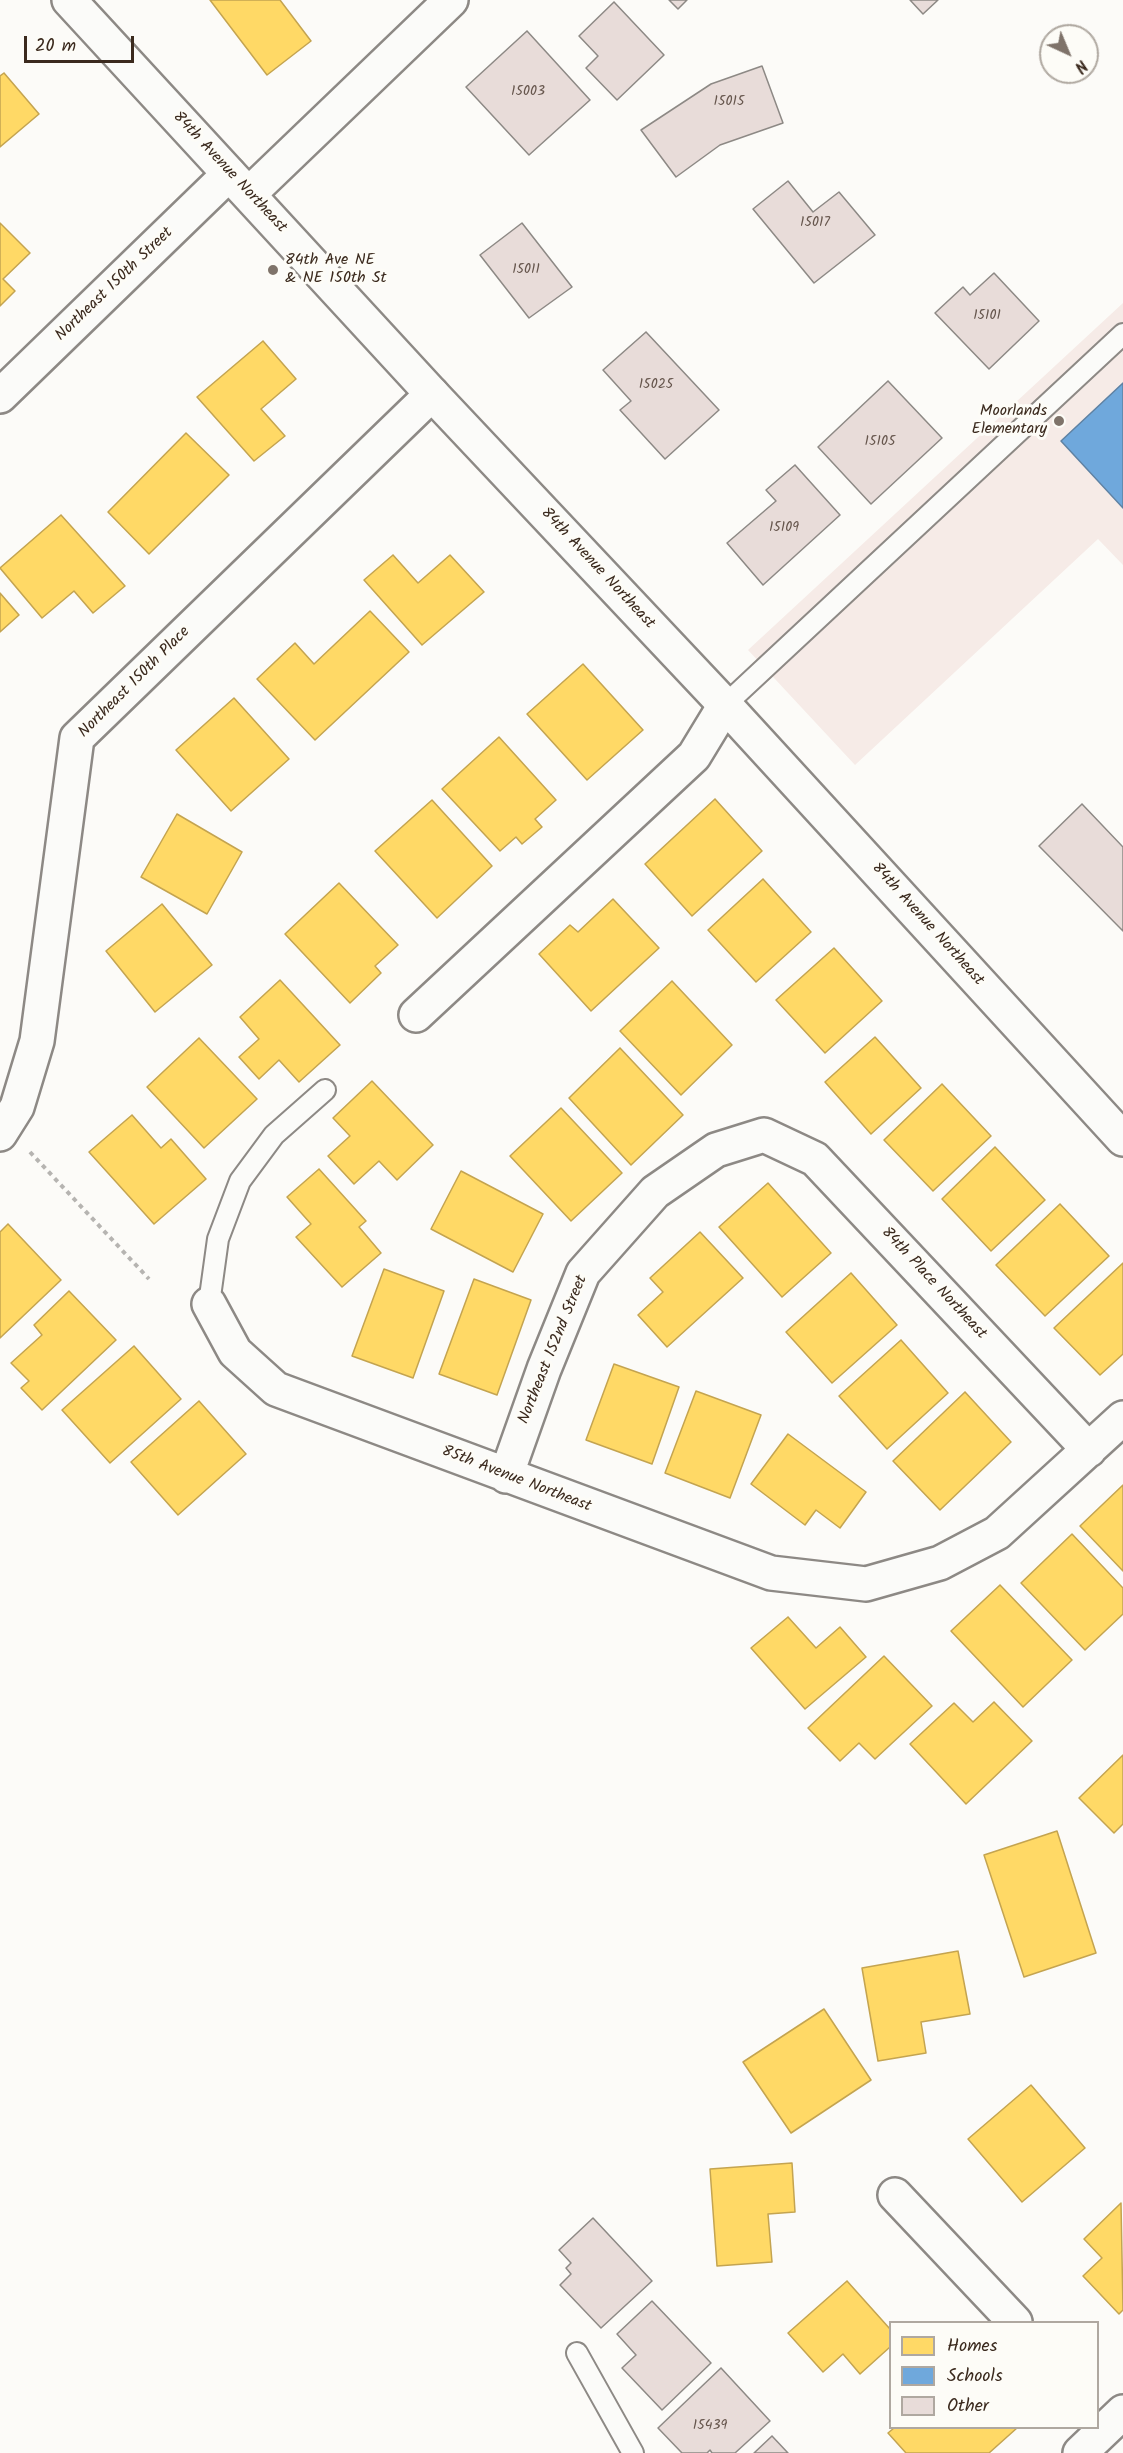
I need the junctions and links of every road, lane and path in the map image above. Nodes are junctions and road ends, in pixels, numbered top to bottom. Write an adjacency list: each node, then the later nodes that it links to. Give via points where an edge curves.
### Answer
1 (69, 0): 3 (street, 84th Avenue Northeast)
2 (451, 0): 3 (street, Northeast 150th Street)
3 (239, 184): 5 (street, 84th Avenue Northeast); 6 (street, Northeast 150th Street)
4 (1123, 334): 7 (lane)
5 (432, 394): 7 (street, 84th Avenue Northeast); 12 (street, Northeast 150th Place, via 77,738 37,1041 17,1107)
6 (0, 396)
7 (725, 705): 8 (street, via 694,756); 11 (street, 84th Avenue Northeast)
8 (416, 1015)
9 (325, 1090): 14 (lane, via 274,1135 240,1181 218,1239)
10 (764, 1135): 16 (street, 84th Place Northeast, via 815,1159); 17 (street, Northeast 152nd Street, via 716,1150 655,1192 583,1273)
11 (1123, 1139)
12 (14, 1141): 13 (path)
13 (149, 1279)
14 (209, 1304): 17 (street, 85th Avenue Northeast, via 236,1352 276,1389)
15 (1123, 1418): 16 (street)
16 (1089, 1450): 17 (street, 85th Avenue Northeast, via 997,1533 940,1563 866,1584 771,1573)
17 (506, 1476)
18 (895, 2195): 19 (street)
19 (1014, 2321)
20 (577, 2353): 24 (lane)
21 (1110, 2415): 22 (street)
22 (1099, 2429)
23 (1099, 2429): 25 (street)
24 (633, 2453)
25 (1080, 2453)

